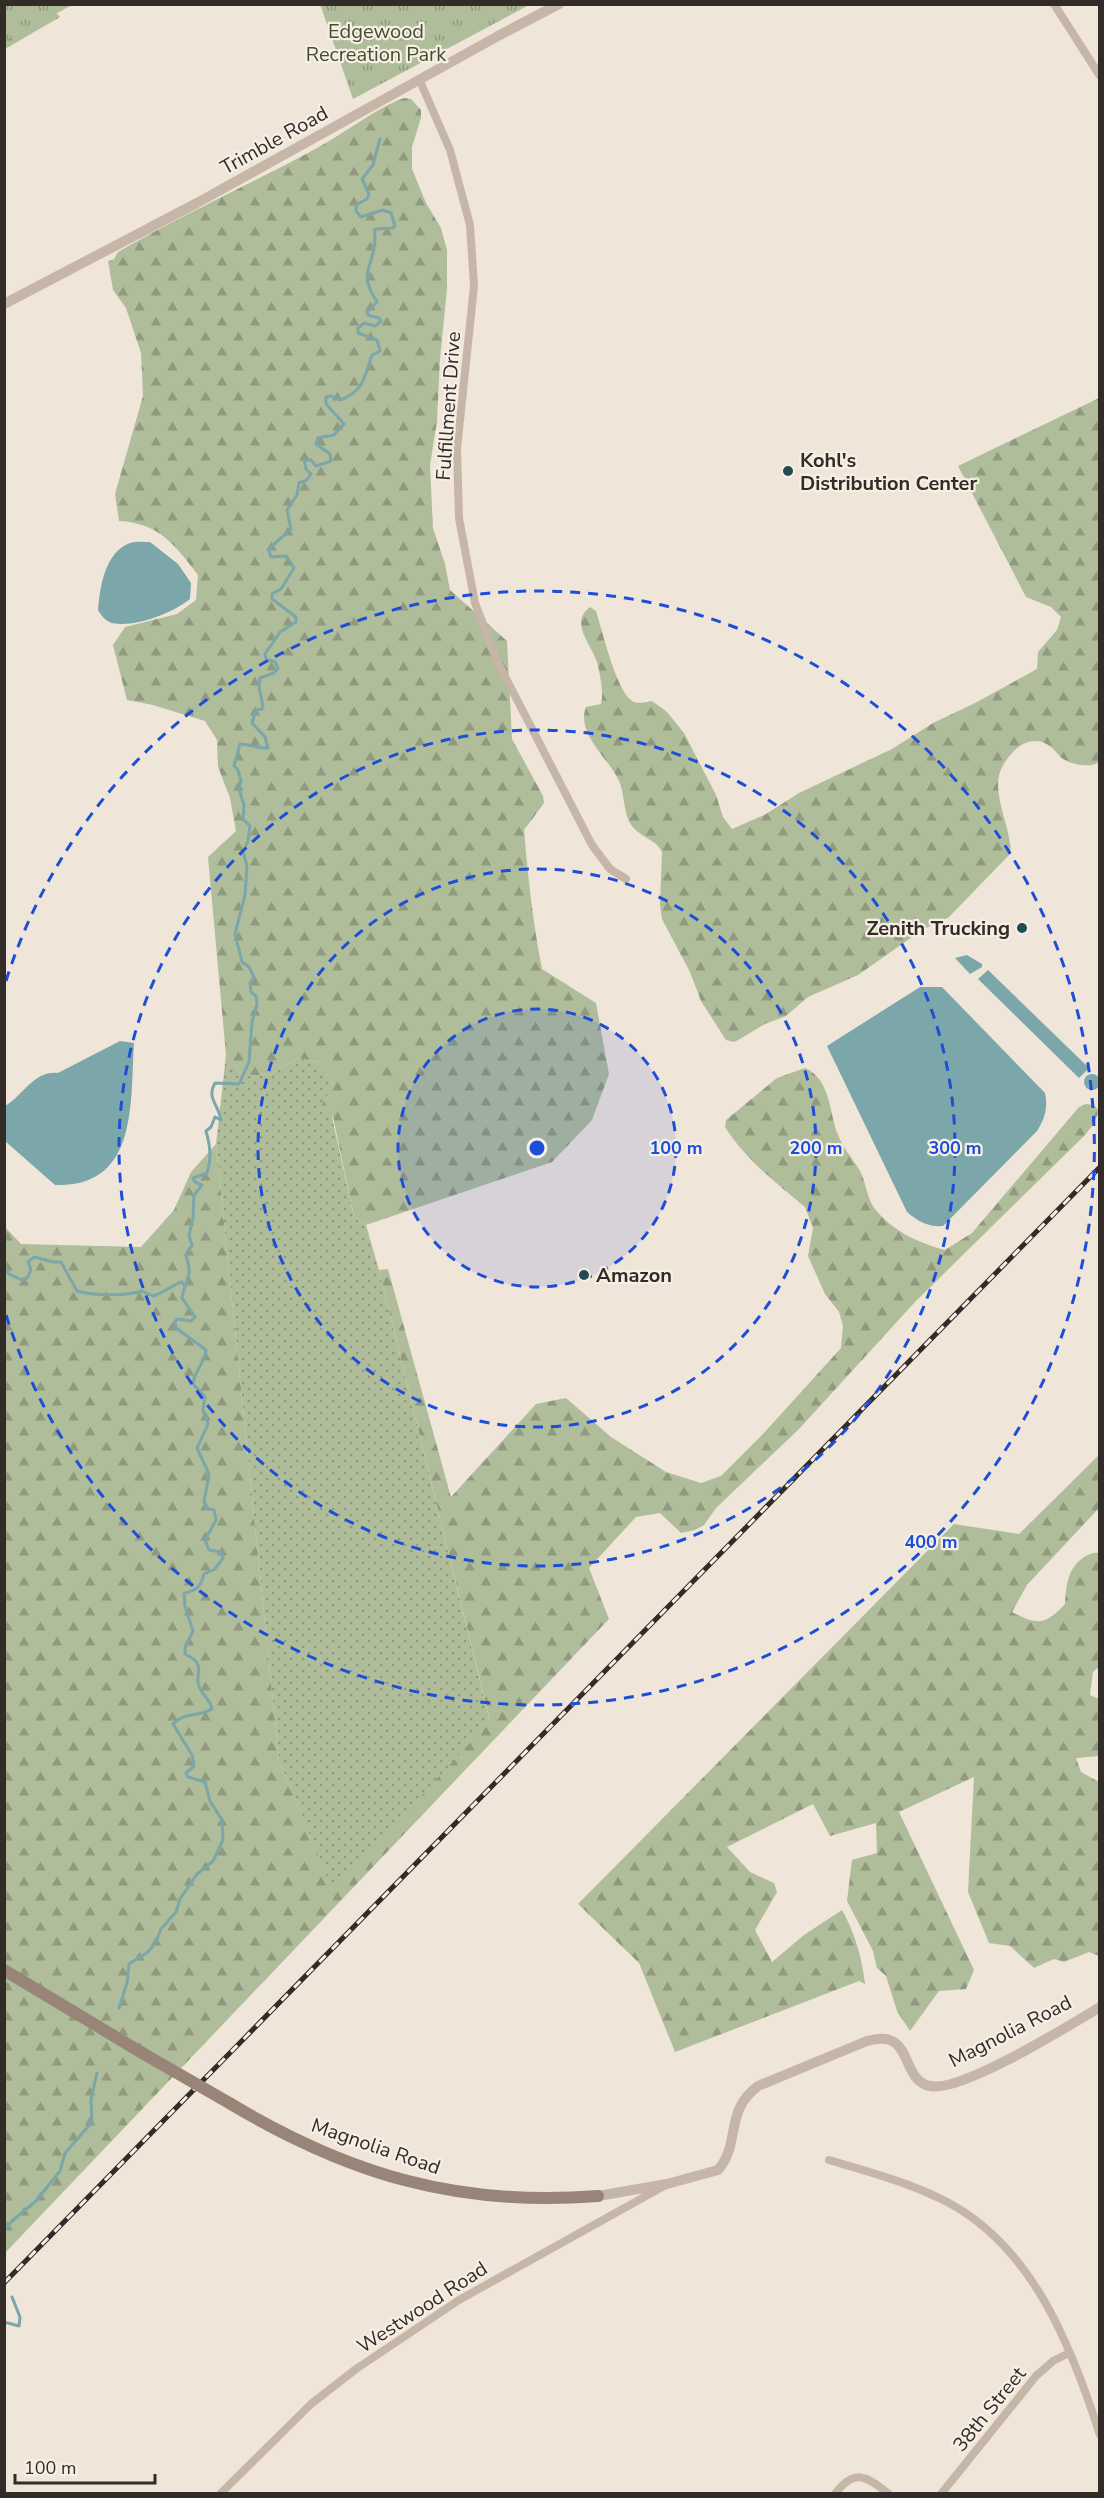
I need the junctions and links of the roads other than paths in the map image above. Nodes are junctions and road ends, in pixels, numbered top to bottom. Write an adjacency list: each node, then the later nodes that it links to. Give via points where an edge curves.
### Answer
1 (559, 4): 4 (street, Trimble Road)
2 (1054, 4): 3 (street)
3 (1100, 76)
4 (420, 81): 5 (street, Trimble Road); 6 (street, Fulfillment Drive, via 450,150 470,225 474,286 457,449 459,518 475,603 497,661 592,845 610,869)
5 (4, 304)
6 (626, 879)
7 (4, 1970): 11 (main road, Magnolia Road, bridge, via 231,2104 341,2159 439,2189 516,2199)
8 (1100, 2007): 10 (street, Magnolia Road, via 1004,2061 940,2087 918,2081 898,2044 888,2040 867,2041 758,2086 741,2102 727,2155 718,2170)
9 (829, 2160): 12 (street, via 910,2185 969,2216 1028,2275)
10 (667, 2184): 11 (street, Magnolia Road); 14 (street, Westwood Road, via 516,2266 356,2369 312,2404)
11 (598, 2196)
12 (1069, 2353): 13 (street); 17 (street, 38th Street, via 1036,2376)
13 (1100, 2435)
14 (220, 2493)
15 (835, 2493): 16 (street, via 856,2477 870,2478)
16 (890, 2493)
17 (941, 2493)

